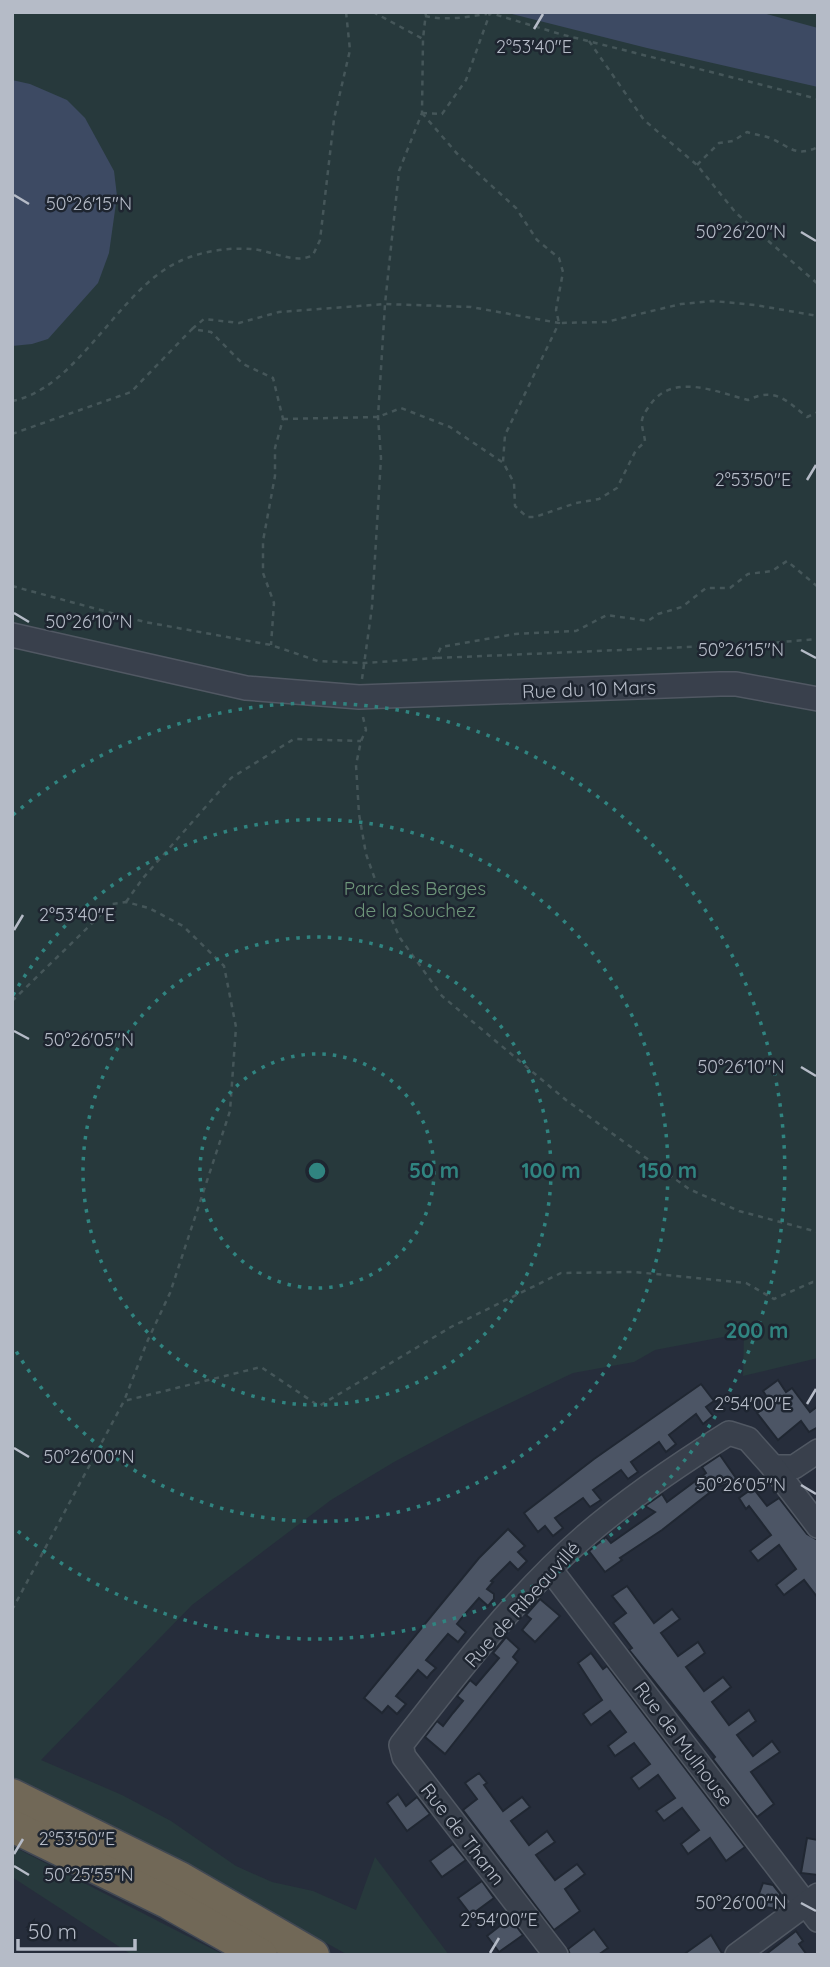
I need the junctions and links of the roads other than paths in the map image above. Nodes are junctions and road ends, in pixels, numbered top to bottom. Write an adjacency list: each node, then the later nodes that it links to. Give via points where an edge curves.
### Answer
1 (12, 635): 2 (street, Rue du 10 Mars, via 246,688 359,698 736,684)
2 (818, 699)
3 (818, 1451): 4 (street, via 794,1467)
4 (773, 1466): 5 (street); 6 (street, Rue de Ribeauvillé, via 748,1438 729,1433 596,1528)
5 (818, 1526)
6 (550, 1569): 7 (street, Rue de Ribeauvillé); 10 (street, Rue de Mulhouse)
7 (401, 1745): 13 (street, Rue de Thann, via 416,1774)
8 (12, 1796): 12 (highway, via 180,1878)
9 (12, 1826): 11 (highway, via 169,1903)
10 (814, 1906): 14 (street)
11 (261, 1955)
12 (313, 1955)
13 (556, 1955)
14 (737, 1955)

